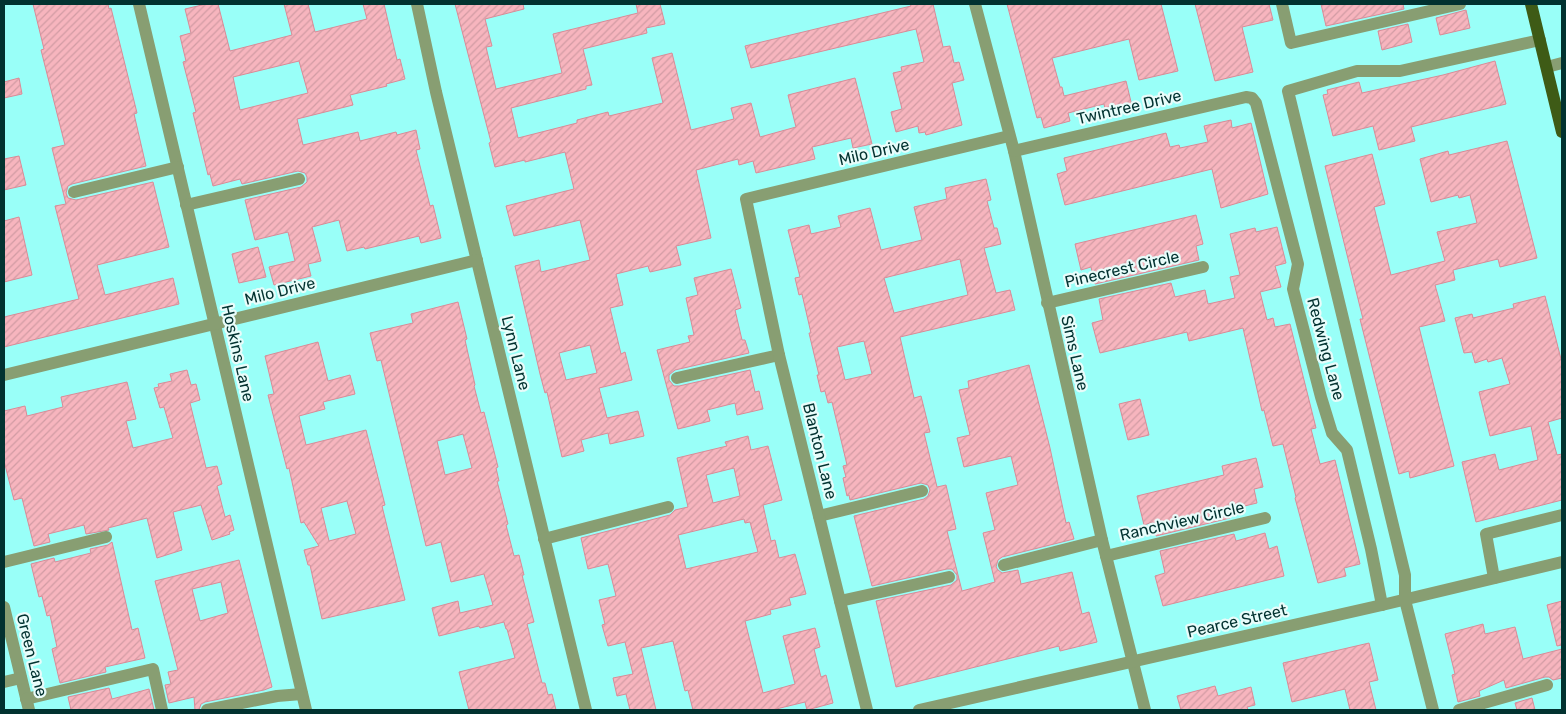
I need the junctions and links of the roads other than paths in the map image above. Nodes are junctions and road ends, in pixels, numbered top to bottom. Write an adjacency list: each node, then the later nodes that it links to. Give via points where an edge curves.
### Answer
1 (139, 4): 14 (street, Hoskins Lane)
2 (417, 4): 19 (street, Lynn Lane)
3 (975, 4): 12 (street, Sims Lane)
4 (1282, 4): 5 (street, via 1291,42)
5 (1460, 4)
6 (1531, 4): 7 (main road)
7 (1540, 40): 9 (main road); 40 (street, via 1400,71 1357,71 1288,91 1405,575)
8 (1562, 63): 9 (street)
9 (1547, 67): 11 (main road)
10 (1252, 98): 13 (street, Twintree Drive); 42 (street, Redwing Lane, via 1270,152 1298,264 1293,289 1332,433 1348,450)
11 (1562, 132)
12 (1009, 136): 13 (street, Sims Lane); 17 (street, Milo Drive)
13 (1014, 151): 21 (street, Sims Lane)
14 (178, 167): 16 (street); 18 (street, Hoskins Lane)
15 (299, 179): 18 (street)
16 (74, 192)
17 (746, 199): 23 (street, Blanton Lane)
18 (186, 205): 22 (street, Hoskins Lane)
19 (477, 260): 22 (street, Milo Drive); 32 (street, Lynn Lane)
20 (1203, 268): 21 (street, Pinecrest Circle)
21 (1047, 303): 33 (street, Sims Lane)
22 (215, 324): 24 (street, Milo Drive); 48 (street, Hoskins Lane)
23 (779, 355): 25 (street); 29 (street, Blanton Lane)
24 (4, 375)
25 (677, 378)
26 (922, 491): 29 (street)
27 (668, 506): 32 (street)
28 (1562, 515): 39 (street, via 1486,534)
29 (819, 516): 41 (street, Blanton Lane)
30 (1265, 518): 34 (street, Ranchview Circle)
31 (106, 537): 35 (street)
32 (544, 539): 53 (street, Lynn Lane)
33 (1102, 540): 34 (street, Sims Lane); 37 (street)
34 (1106, 556): 44 (street, Sims Lane)
35 (4, 562)
36 (1562, 562): 39 (street, Pearce Street)
37 (1004, 565)
38 (949, 577): 41 (street)
39 (1494, 578): 40 (street, Pearce Street)
40 (1405, 600): 42 (street, Pearce Street); 57 (street)
41 (840, 601): 54 (street, Blanton Lane)
42 (1382, 605): 44 (street, Pearce Street)
43 (4, 606): 45 (street, Green Lane)
44 (1134, 662): 55 (street, Pearce Street); 56 (street, Sims Lane)
45 (21, 678): 46 (street); 49 (street, Green Lane)
46 (4, 682)
47 (1547, 685): 58 (street)
48 (302, 694): 51 (street); 52 (street, Hoskins Lane)
49 (27, 704): 50 (street, via 152,669)
50 (162, 710)
51 (208, 710)
52 (306, 710)
53 (586, 710)
54 (867, 710)
55 (919, 710)
56 (1145, 710)
57 (1433, 710)
58 (1459, 710)

